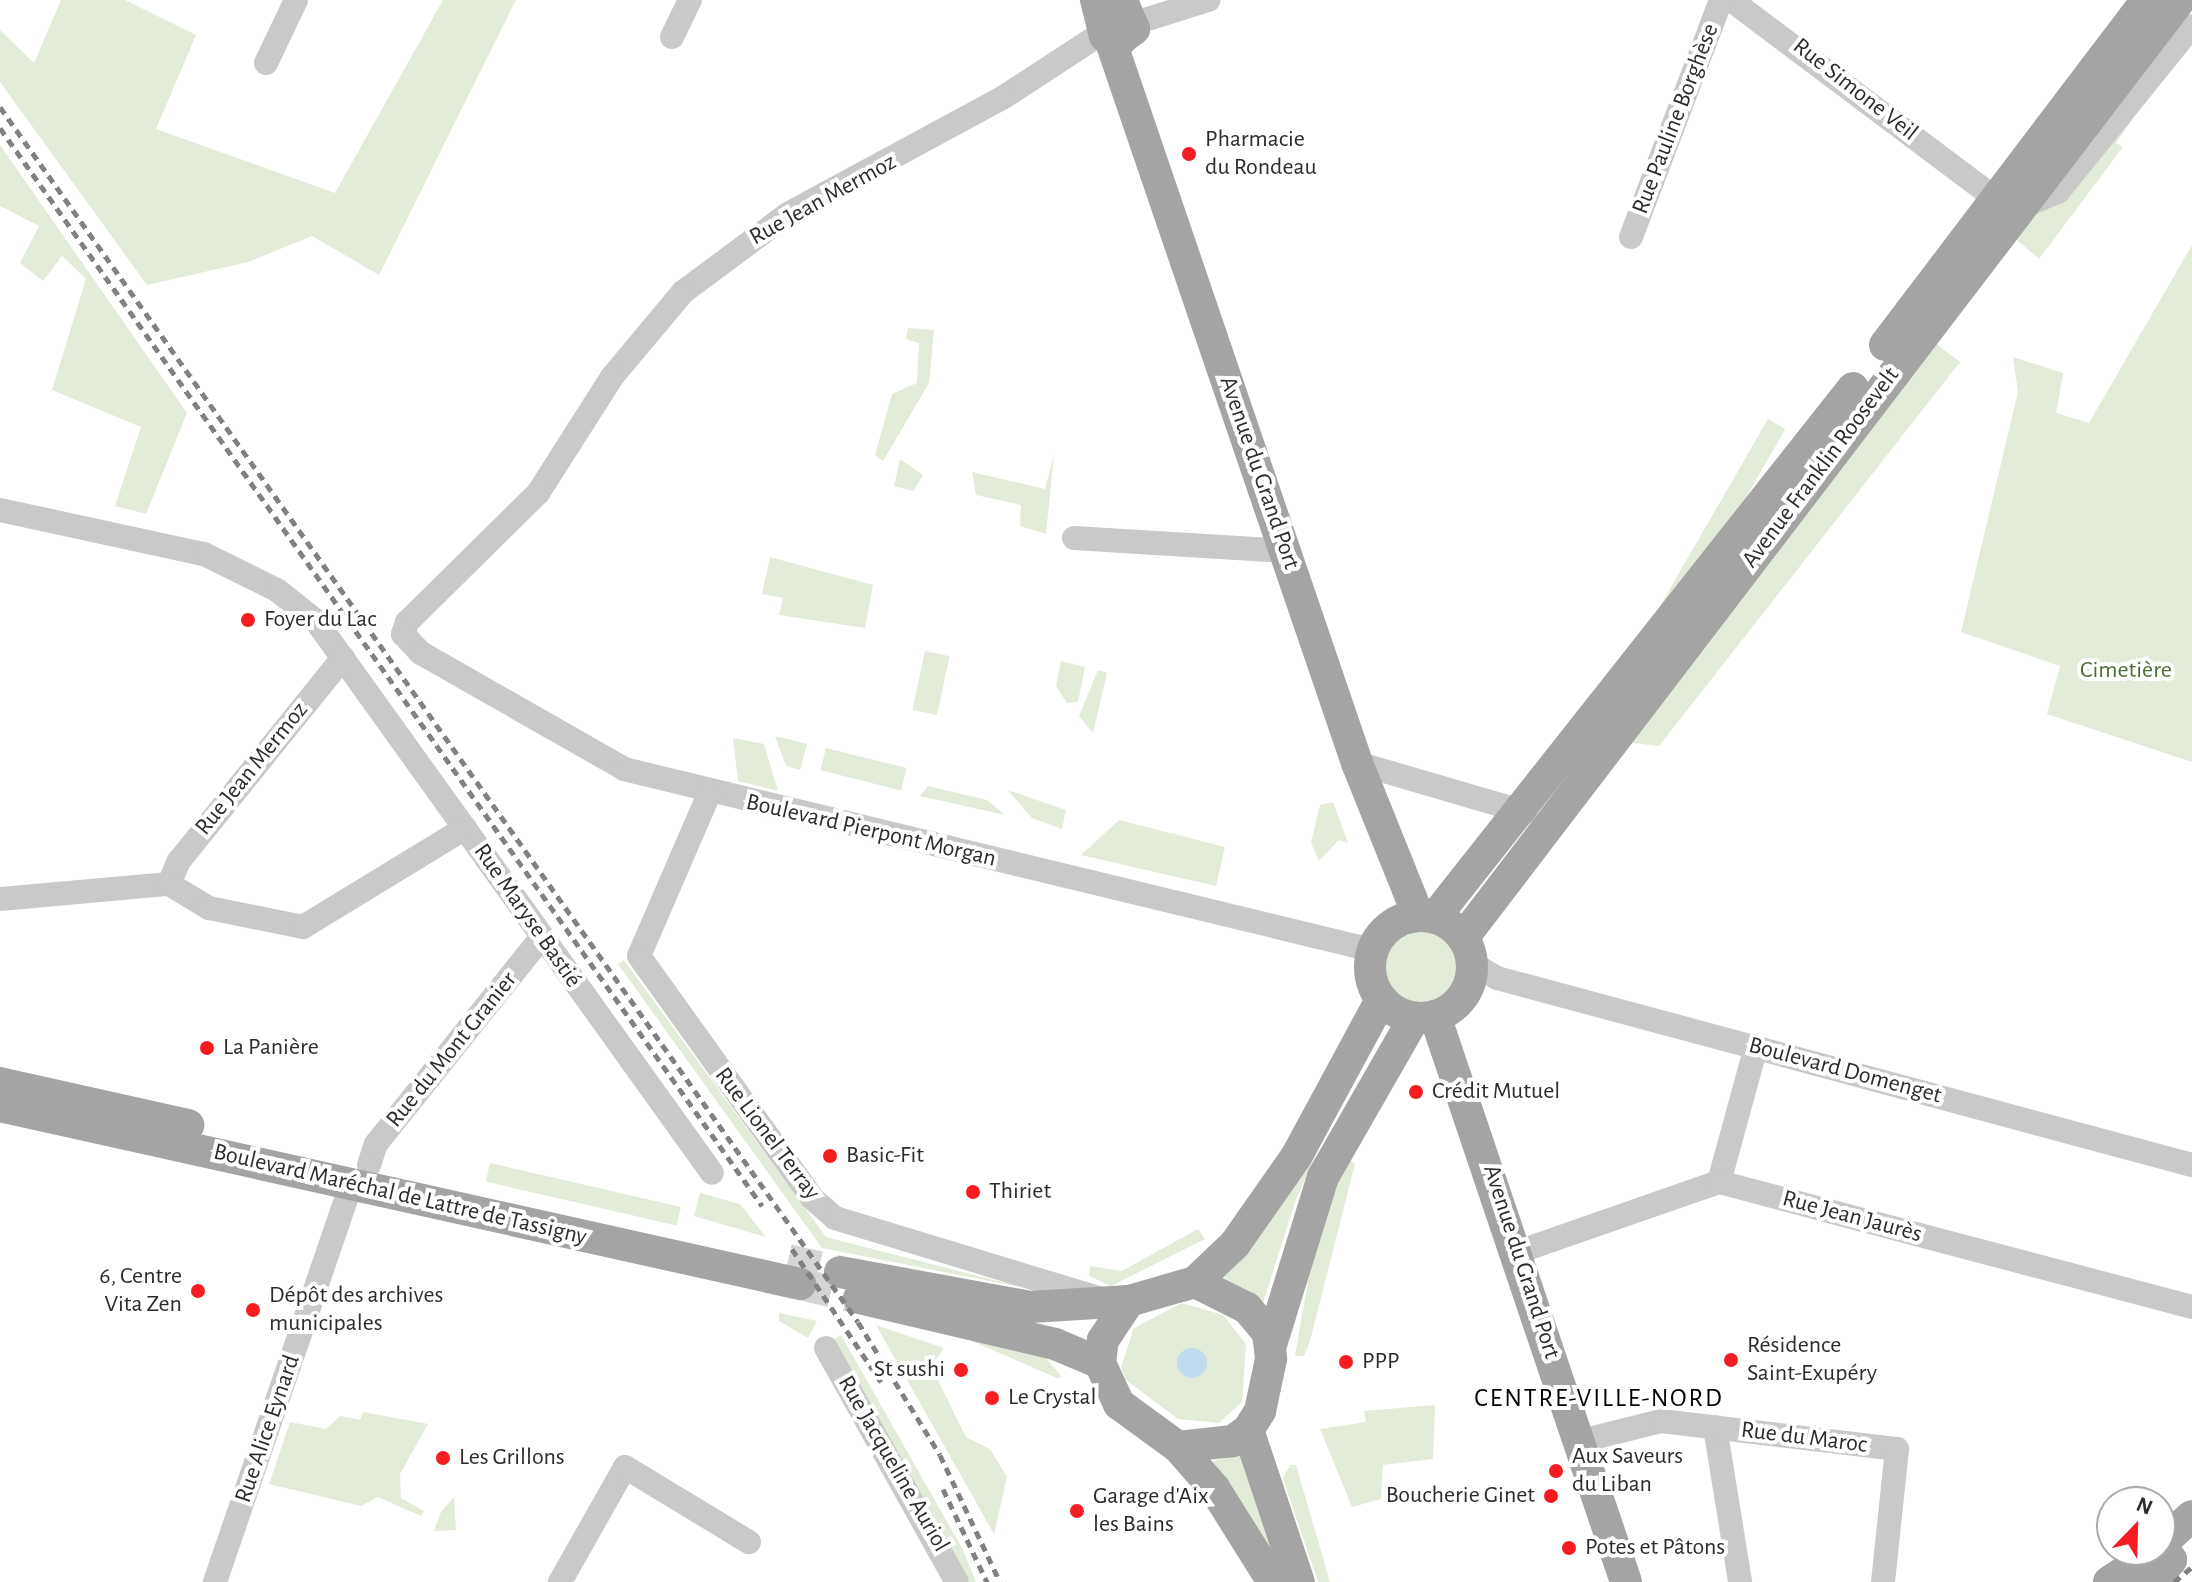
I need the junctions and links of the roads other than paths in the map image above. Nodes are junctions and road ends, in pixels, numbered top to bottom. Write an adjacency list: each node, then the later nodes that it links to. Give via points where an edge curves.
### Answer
1 (296, 0): 11 (street)
2 (690, 0): 10 (street)
3 (1208, 0): 8 (street, Rue Jean Mermoz, via 1170,12)
4 (1721, 0): 13 (street, Rue Pauline Borghèse)
5 (1731, 0): 12 (street, Rue Simone Veil)
6 (2147, 0): 12 (main road, Avenue Franklin Roosevelt)
7 (2180, 0): 12 (main road, Avenue Franklin Roosevelt)
8 (1118, 15): 17 (main road, Avenue du Grand Port, via 1161,183); 18 (street, Rue Jean Mermoz, via 1004,97 788,214 683,292 612,377 538,493 407,622)
9 (2192, 26): 12 (street, via 2058,192)
10 (672, 37)
11 (266, 63)
12 (1997, 197): 14 (main road, Avenue Franklin Roosevelt); 28 (main road, Avenue Franklin Roosevelt)
13 (1631, 237)
14 (1764, 505): 22 (main road, Avenue Franklin Roosevelt); 28 (main road)
15 (0, 510): 19 (street, via 204,554 277,590 316,621)
16 (1074, 538): 17 (street)
17 (1286, 551): 20 (main road, Avenue du Grand Port)
18 (403, 634): 21 (street, Boulevard Pierpont Morgan, via 421,653 624,769)
19 (343, 658): 23 (street, Rue Maryse Bastié); 24 (street, Rue Jean Mermoz, via 179,861)
20 (1357, 763): 22 (street); 28 (main road, Avenue du Grand Port)
21 (709, 794): 27 (street, Boulevard Pierpont Morgan); 41 (street, Rue Lionel Terray, via 639,956 812,1198 835,1218)
22 (1525, 812): 28 (main road, Avenue Franklin Roosevelt)
23 (465, 828): 24 (street, via 303,927 209,908); 26 (street, Rue Maryse Bastié)
24 (169, 884): 25 (street)
25 (0, 899)
26 (542, 937): 33 (street, Rue Maryse Bastié); 34 (street, Rue du Mont Granier, via 387,1132)
27 (1372, 950): 28 (main road); 28 (main road, via 1369,972)
28 (1437, 969): 29 (street, Boulevard Domenget); 36 (main road, Avenue du Grand Port, via 1460,1080); 39 (main road); 43 (main road, via 1323,1177); 43 (main road, via 1385,1045 1315,1177)
29 (1756, 1047): 32 (street, Boulevard Domenget); 35 (street)
30 (0, 1083): 34 (main road, Boulevard Maréchal de Lattre de Tassigny)
31 (0, 1106): 34 (main road, Boulevard Maréchal de Lattre de Tassigny)
32 (2192, 1165)
33 (712, 1173)
34 (360, 1175): 37 (main road, Boulevard Maréchal de Lattre de Tassigny); 53 (street, Rue Alice Eynard)
35 (1719, 1182): 36 (street); 42 (street, Rue Jean Jaurès)
36 (1518, 1252): 48 (main road, Avenue du Grand Port)
37 (794, 1272)
38 (840, 1272): 41 (main road, via 1016,1306)
39 (1201, 1284): 41 (main road); 43 (main road, via 1247,1308)
40 (859, 1298): 45 (main road, via 1055,1344)
41 (1120, 1302): 45 (main road, via 1103,1340)
42 (2192, 1307)
43 (1269, 1340): 47 (main road, via 1260,1411)
44 (826, 1348): 55 (street, Rue Jacqueline Auriol)
45 (1100, 1363): 49 (main road, via 1119,1404)
46 (1715, 1427): 48 (street, Rue du Maroc, via 1661,1421); 59 (street); 60 (street, Rue du Maroc, via 1897,1449)
47 (1248, 1430): 49 (main road, via 1233,1441); 57 (main road)
48 (1581, 1441): 58 (main road, Avenue du Grand Port)
49 (1178, 1447): 56 (main road, via 1214,1488)
50 (2192, 1517): 51 (main road)
51 (2176, 1531)
52 (749, 1542): 54 (street, via 625,1467)
53 (215, 1582)
54 (560, 1582)
55 (957, 1582)
56 (1273, 1582)
57 (1299, 1582)
58 (1626, 1582)
59 (1740, 1582)
60 (1883, 1582)

